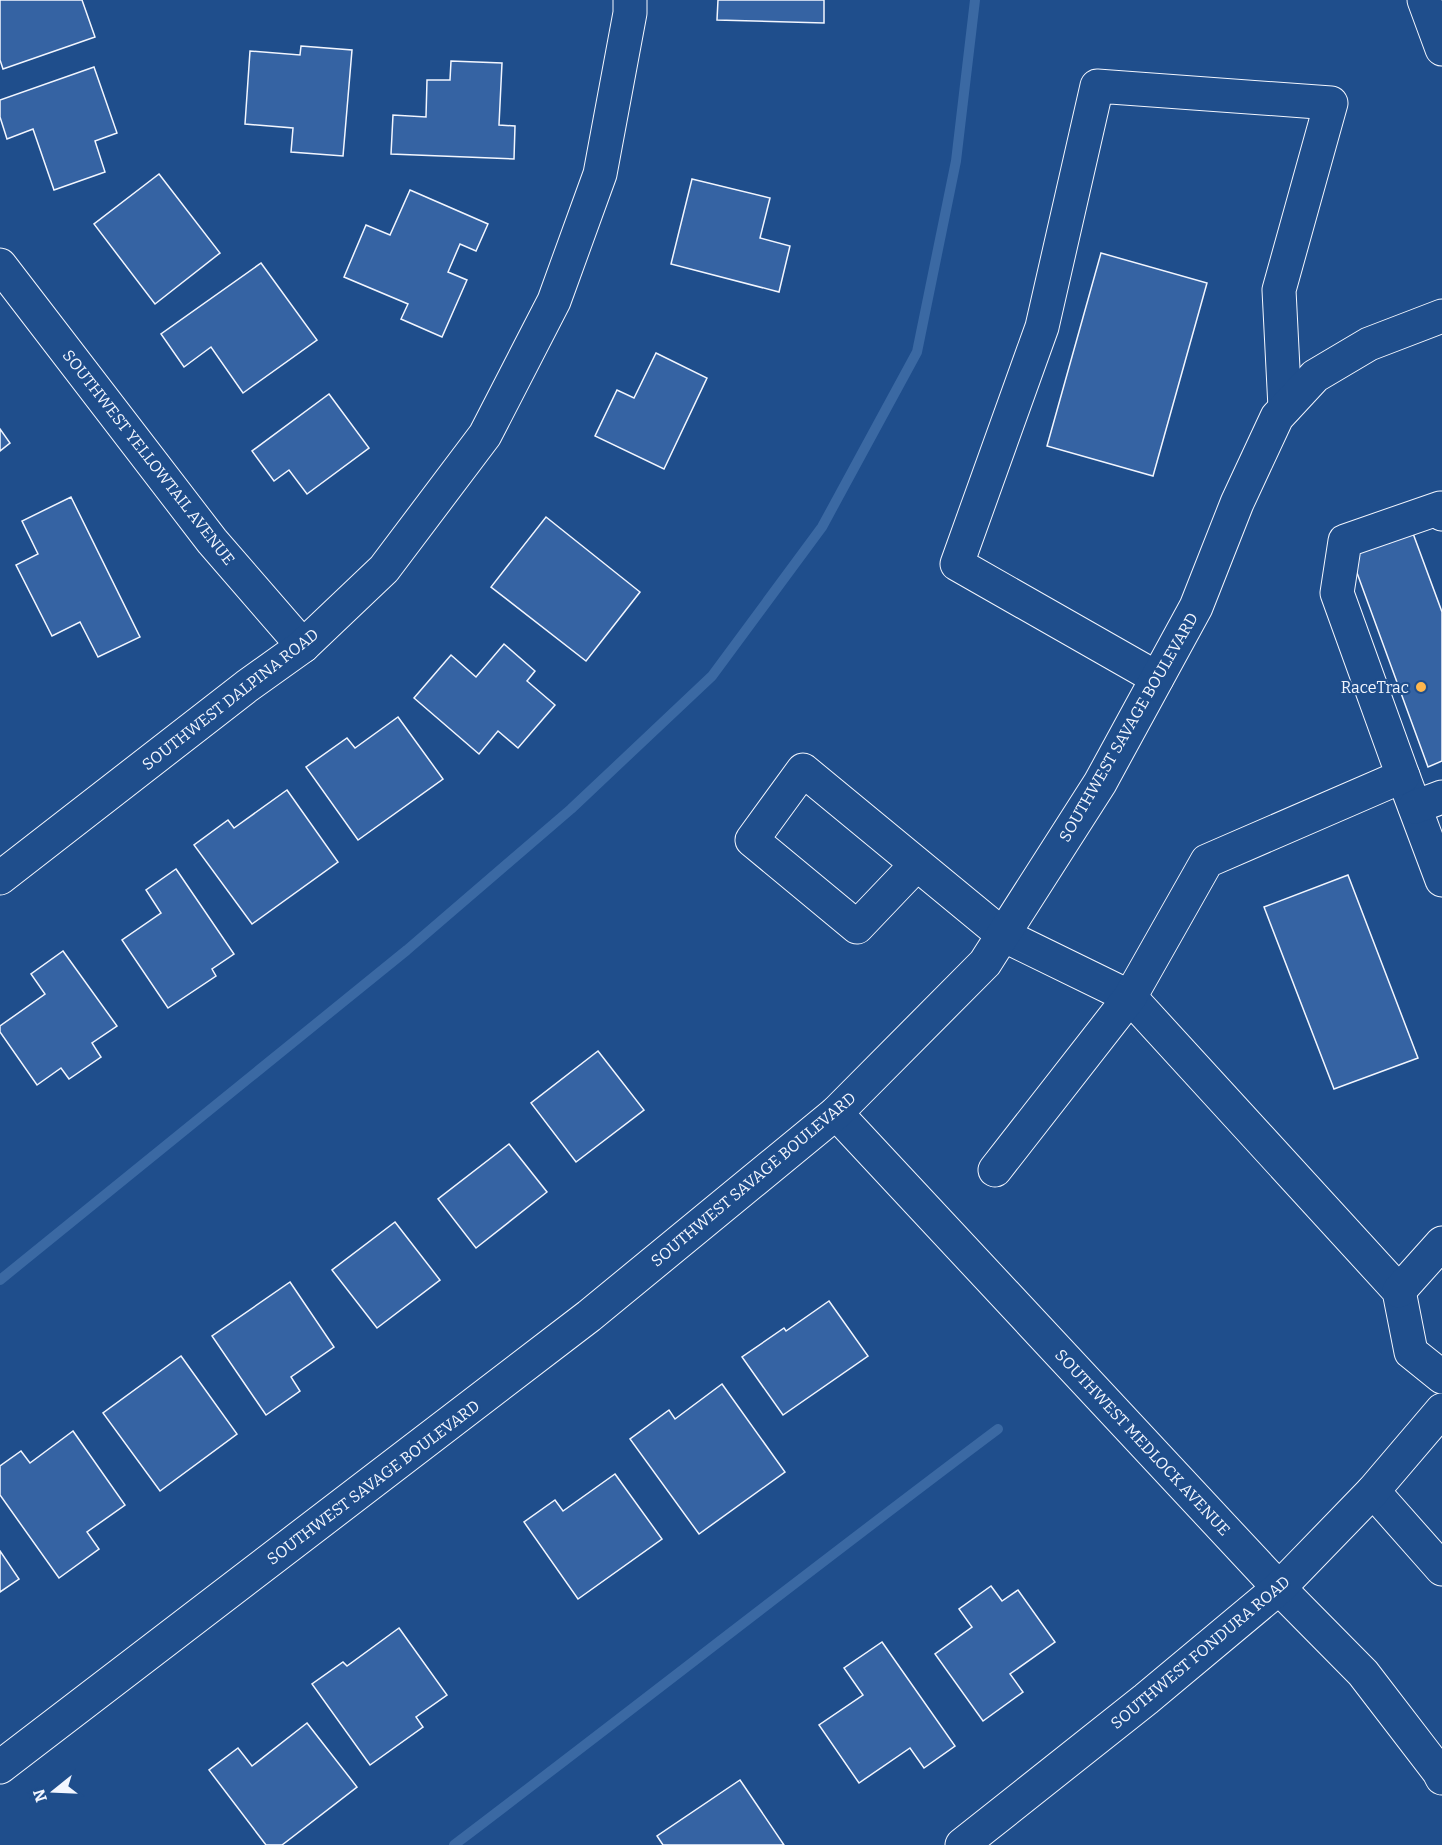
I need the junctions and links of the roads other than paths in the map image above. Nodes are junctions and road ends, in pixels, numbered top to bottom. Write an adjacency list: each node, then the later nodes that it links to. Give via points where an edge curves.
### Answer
1 (630, 0): 8 (street, SOUTHWEST DALPINA ROAD, via 600,174 549,311 485,435 384,569)
2 (1424, 0): 3 (street)
3 (1442, 49)
4 (0, 265): 8 (street, SOUTHWEST YELLOWTAIL AVENUE, via 212,541)
5 (1442, 316): 6 (street, SOUTHWEST SAVAGE BOULEVARD, via 1369,344 1315,376)
6 (1286, 408): 9 (street, SOUTHWEST SAVAGE BOULEVARD, via 1277,417 1237,503 1196,607); 9 (street, via 1279,290 1331,103 1097,86 1042,327 957,564)
7 (1442, 514): 10 (street, via 1440,508 1345,541 1337,593)
8 (303, 646): 13 (street, SOUTHWEST DALPINA ROAD)
9 (1157, 678): 15 (street, SOUTHWEST SAVAGE BOULEVARD, via 1100,783)
10 (1403, 776): 11 (street); 16 (street, via 1207,861)
11 (1428, 802): 14 (street)
12 (917, 864): 12 (street, via 803,770 752,840 857,927); 15 (street)
13 (0, 878)
14 (1442, 880)
15 (1003, 935): 16 (street); 17 (street, SOUTHWEST SAVAGE BOULEVARD, via 985,963)
16 (1130, 997): 18 (street); 20 (street)
17 (836, 1113): 25 (street, SOUTHWEST MEDLOCK AVENUE); 26 (street, SOUTHWEST SAVAGE BOULEVARD, via 589,1317)
18 (995, 1170)
19 (1442, 1243): 20 (street)
20 (1399, 1291): 21 (street, via 1411,1352)
21 (1442, 1377)
22 (1442, 1410): 23 (street, SOUTHWEST FONDURA ROAD)
23 (1373, 1491): 24 (street); 25 (street, SOUTHWEST FONDURA ROAD)
24 (1439, 1562)
25 (1279, 1588): 27 (street, SOUTHWEST MEDLOCK AVENUE, via 1363,1673); 28 (street, SOUTHWEST FONDURA ROAD)
26 (0, 1767)
27 (1442, 1778)
28 (962, 1845)

